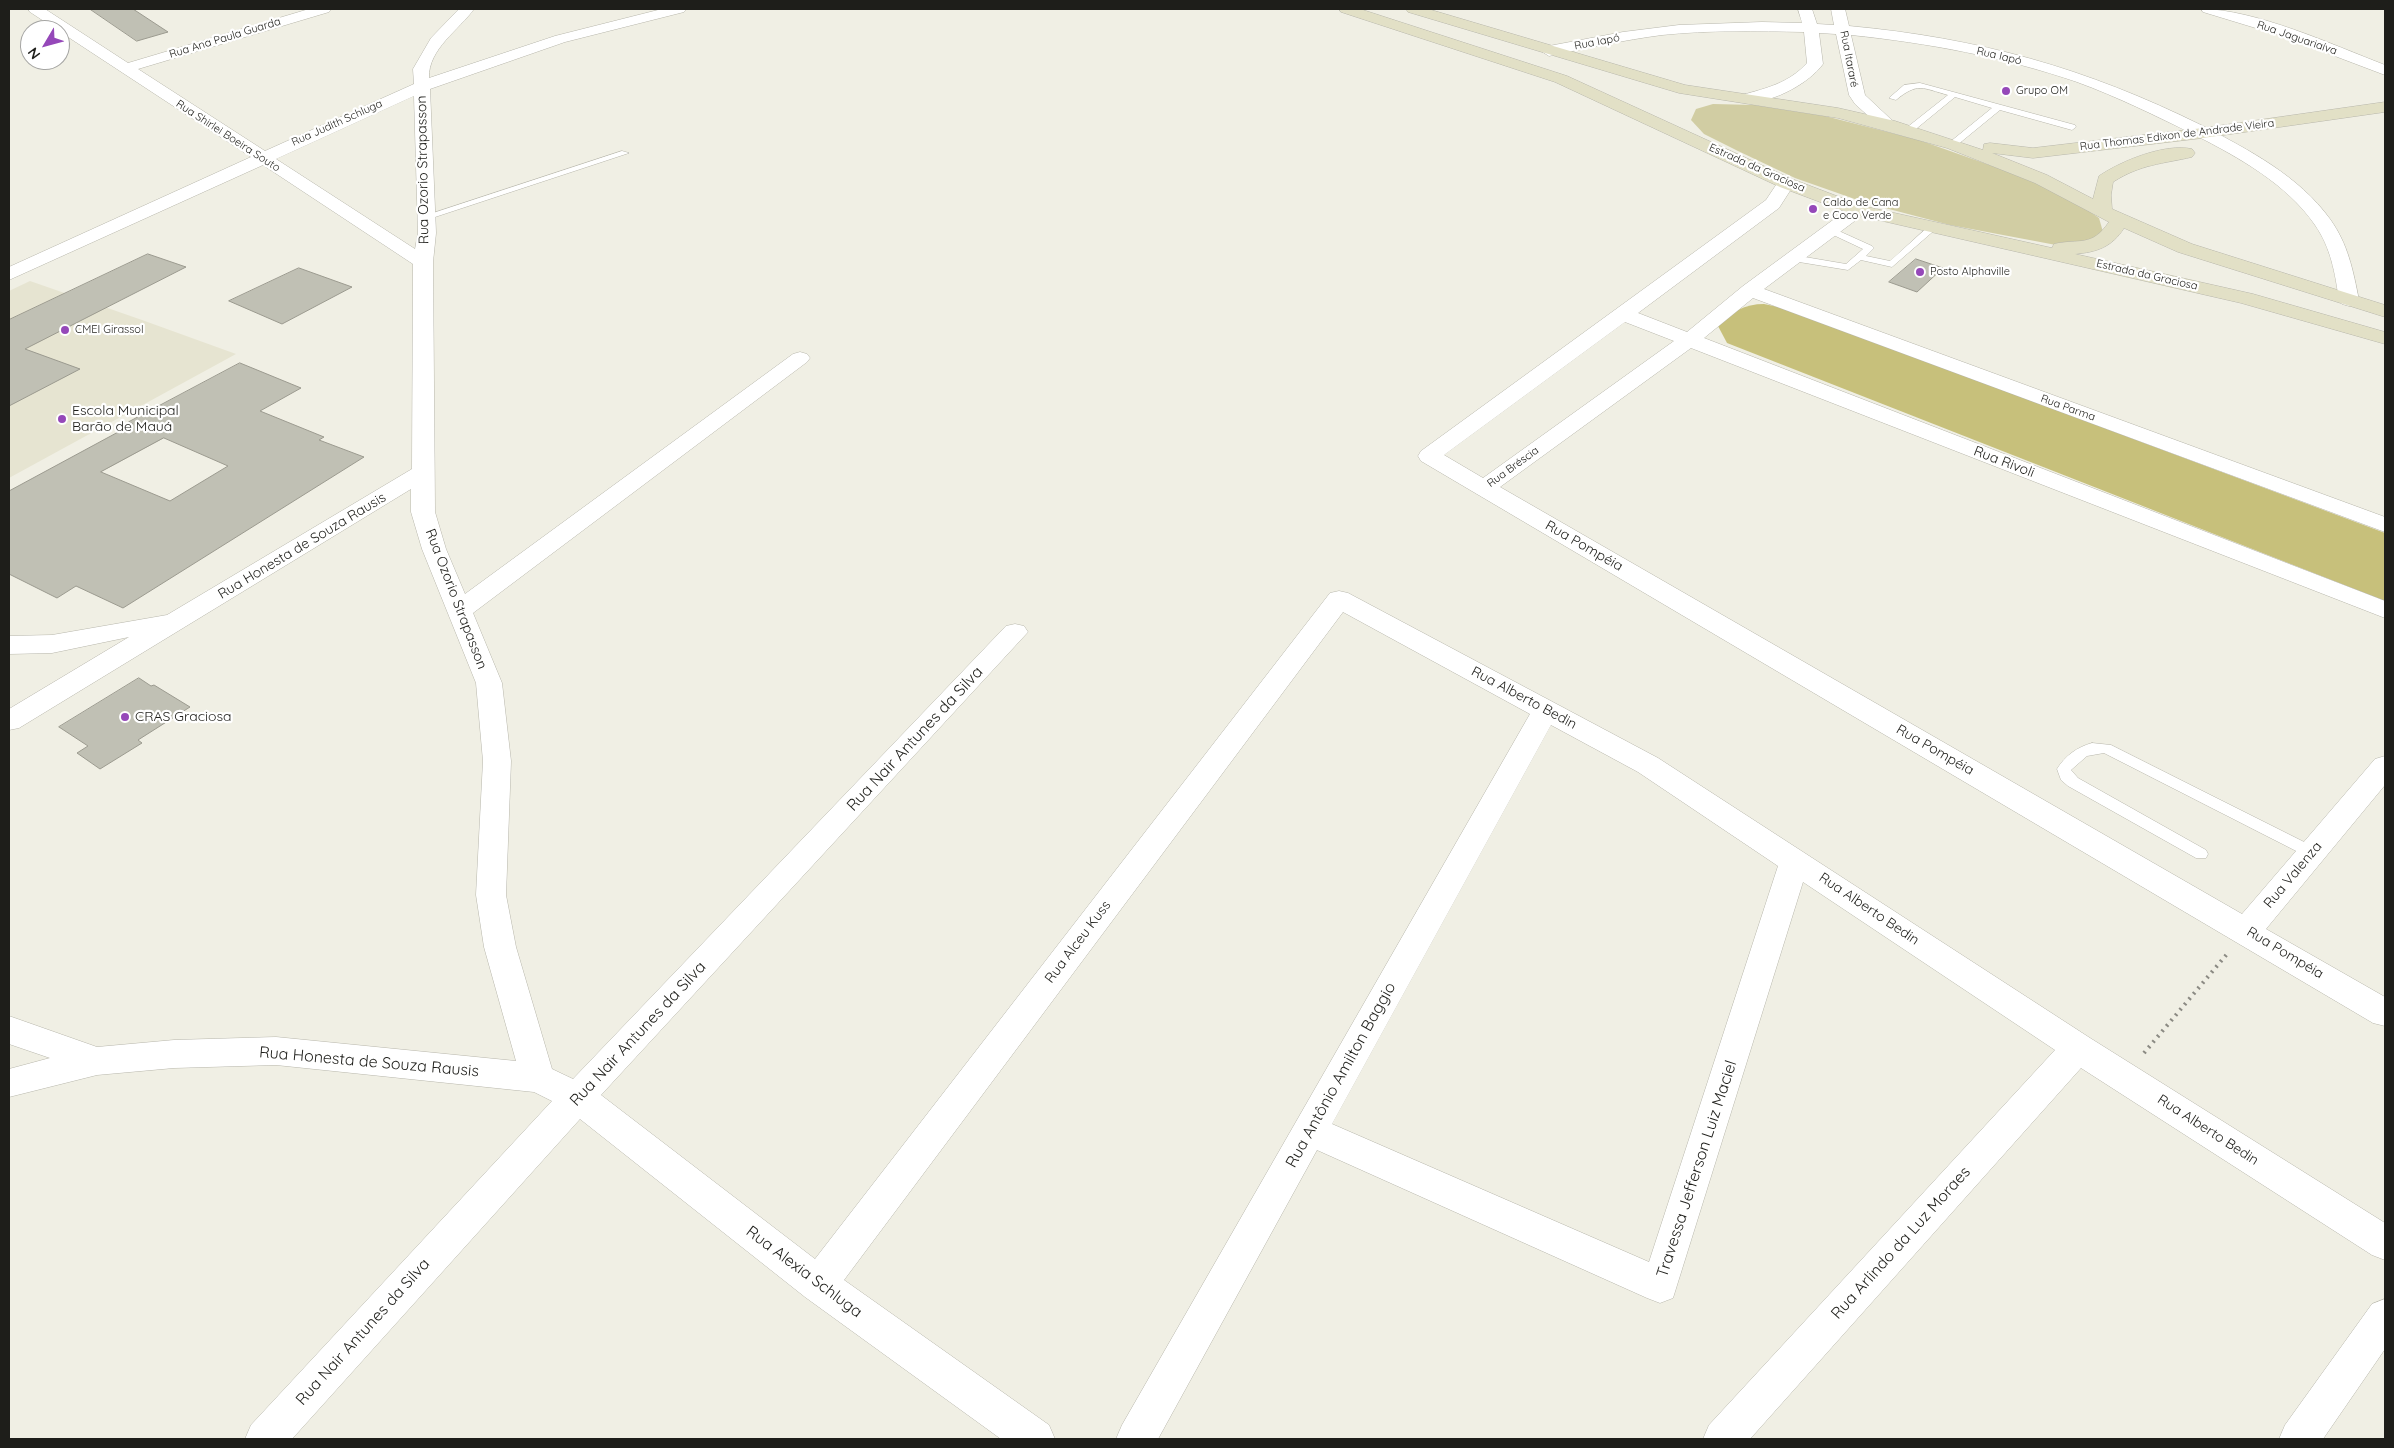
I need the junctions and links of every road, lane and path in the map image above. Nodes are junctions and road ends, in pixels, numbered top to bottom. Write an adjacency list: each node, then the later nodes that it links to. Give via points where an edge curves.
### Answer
1 (35, 9): 13 (street, Rua Shirlei Boeira Souto)
2 (324, 9): 13 (street, Rua Ana Paula Guarda)
3 (467, 9): 15 (street, Rua Ozorio Strapasson, via 439,38 421,69)
4 (679, 9): 15 (street, Rua Judith Schluga, via 560,39)
5 (1346, 9): 25 (main road, Estrada da Graciosa, via 1561,78)
6 (1412, 9): 12 (main road)
7 (1805, 9): 10 (street)
8 (1838, 9): 11 (street, Rua Itararé)
9 (2208, 9): 14 (street, Rua Jaguariaíva, via 2286,33)
10 (1810, 28): 11 (street, Rua Iapó); 12 (street, Rua Iapó, via 1697,28 1632,35); 17 (street, via 1816,64 1804,78 1786,88)
11 (1844, 31): 21 (street, Rua Itararé, via 1857,95); 24 (street, Rua Iapó, via 1960,46 2031,63 2110,88 2166,112)
12 (1549, 51): 17 (main road, via 1685,90)
13 (126, 68): 30 (street, Rua Shirlei Boeira Souto)
14 (2385, 70)
15 (422, 86): 30 (street, Rua Judith Schluga); 34 (street, Rua Ozorio Strapasson)
16 (1953, 95): 18 (lane, via 1911,85); 19 (lane); 23 (lane)
17 (1740, 97): 21 (main road); 25 (main road, via 1702,97 1674,108 1671,119)
18 (1893, 98)
19 (1998, 107): 22 (lane); 27 (lane)
20 (2385, 107): 24 (main road, Rua Thomas Edixon de Andrade Vieira)
21 (1889, 125): 23 (main road)
22 (2072, 127)
23 (1908, 131): 27 (main road)
24 (2203, 133): 27 (main road, Rua Thomas Edixon de Andrade Vieira, via 2033,153); 28 (street, Rua Iapó)
25 (1702, 143): 31 (main road, Estrada da Graciosa)
26 (2260, 143): 28 (main road, Rua Thomas Edixon de Andrade Vieira)
27 (1961, 147): 33 (main road, via 2041,179)
28 (2232, 147): 33 (main road, Rua Thomas Edixon de Andrade Vieira, via 2155,157 2124,166 2105,180); 44 (street, Rua Iapó, via 2308,204 2332,235 2343,265)
29 (625, 153): 34 (lane)
30 (260, 158): 41 (street, Rua Shirlei Boeira Souto); 42 (street, Rua Judith Schluga)
31 (1786, 183): 32 (main road, Estrada da Graciosa); 46 (street, Rua Bréscia, via 1773,204)
32 (1858, 210): 36 (main road, Estrada da Graciosa); 37 (street, Rua Bréscia)
33 (2103, 210): 35 (main road)
34 (426, 217): 41 (street, Rua Ozorio Strapasson)
35 (2120, 220): 38 (main road, via 2110,235 2097,244 2076,248); 44 (main road, via 2185,248)
36 (1932, 228): 38 (main road, Estrada da Graciosa); 39 (lane, via 1892,264)
37 (1830, 230): 39 (lane, via 1869,248); 40 (street, Rua Bréscia)
38 (2022, 248): 47 (main road, Estrada da Graciosa, via 2246,298)
39 (1859, 257): 40 (lane, via 1848,267)
40 (1793, 258): 43 (street, Rua Bréscia)
41 (423, 262): 50 (street, Rua Ozorio Strapasson)
42 (9, 274)
43 (1750, 290): 48 (street, Rua Bréscia); 52 (street, Rua Parma)
44 (2349, 300): 45 (main road)
45 (2385, 311)
46 (1623, 314): 48 (street, Rua Rivoli); 51 (street, Rua Bréscia, via 1429,456)
47 (2385, 338)
48 (1690, 340): 51 (street, Rua Bréscia); 55 (street, Rua Rivoli)
49 (800, 358): 54 (street)
50 (423, 472): 54 (street, Rua Ozorio Strapasson, via 423,512 434,549); 56 (street, Rua Honesta de Souza Rausis)
51 (1484, 488): 65 (street, Rua Pompéia)
52 (2385, 526)
53 (1338, 599): 59 (street, Rua Alberto Bedin); 76 (street, Rua Alceu Kuss)
54 (460, 610): 71 (street, Rua Ozorio Strapasson, via 489,683 497,761 491,895 500,947)
55 (2385, 610)
56 (182, 619): 58 (street, Rua Honesta de Souza Rausis, via 52,644); 60 (street, Rua Honesta de Souza Rausis)
57 (1015, 632): 73 (street, Rua Nair Antunes da Silva)
58 (9, 645)
59 (1546, 710): 64 (street, Rua Alberto Bedin, via 1648,765); 74 (street, Rua Antônio Amilton Baggio)
60 (9, 722)
61 (2385, 766): 62 (street, Rua Valenza)
62 (2311, 852): 63 (lane, via 2106,748 2091,746 2064,769 2073,782); 65 (street, Rua Valenza)
63 (2201, 854)
64 (1795, 860): 68 (street, Rua Alberto Bedin); 74 (street, Travessa Jefferson Luiz Maciel, via 1660,1285)
65 (2246, 930): 66 (street, Rua Pompéia); 70 (path)
66 (2385, 1013)
67 (9, 1030): 69 (street)
68 (2078, 1048): 70 (street, Rua Alberto Bedin); 81 (street, Rua Arlindo da Luz Moraes)
69 (97, 1061): 71 (street, Rua Honesta de Souza Rausis, via 174,1054 276,1051); 72 (street, Rua Honesta de Souza Rausis)
70 (2125, 1076): 75 (street, Rua Alberto Bedin)
71 (538, 1078): 73 (street, Rua Honesta de Souza Rausis)
72 (9, 1083)
73 (578, 1097): 76 (street, Rua Alexia Schluga); 78 (street, Rua Nair Antunes da Silva)
74 (1310, 1131): 80 (street, Rua Antônio Amilton Baggio)
75 (2385, 1243)
76 (818, 1284): 79 (street, Rua Alexia Schluga)
77 (2385, 1317): 82 (street)
78 (264, 1439)
79 (1035, 1439)
80 (1136, 1439)
81 (1723, 1439)
82 (2299, 1439)

